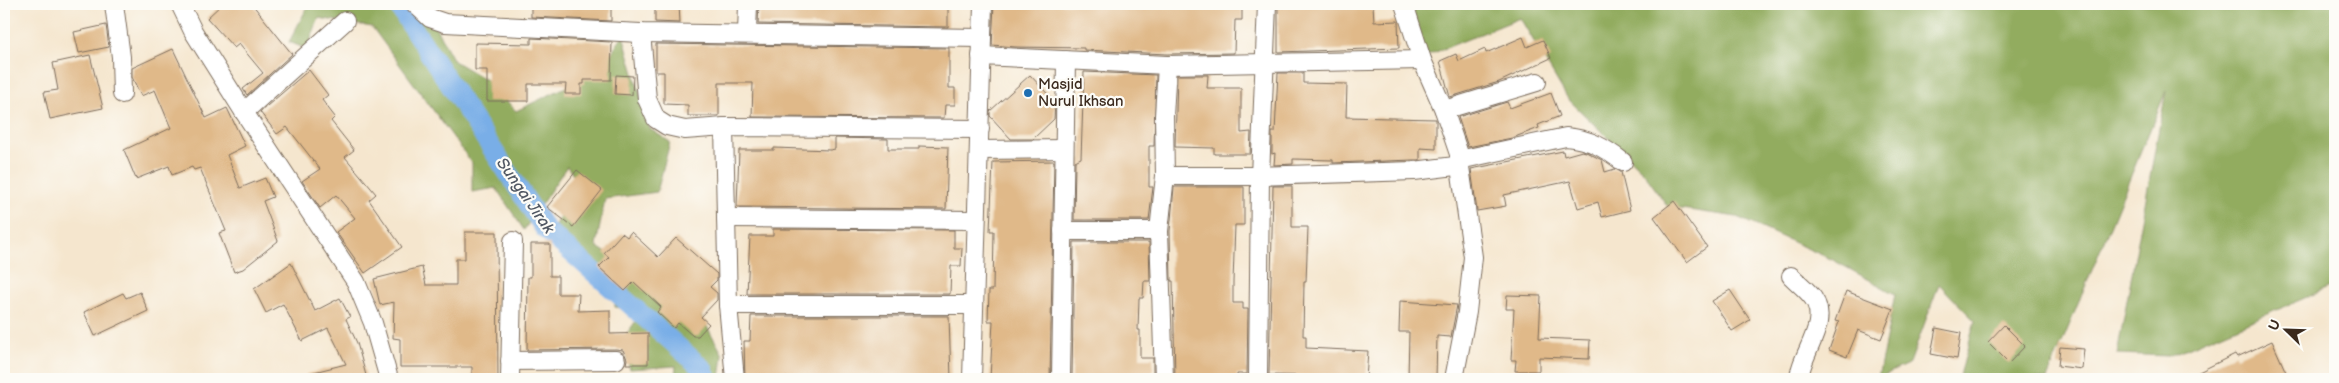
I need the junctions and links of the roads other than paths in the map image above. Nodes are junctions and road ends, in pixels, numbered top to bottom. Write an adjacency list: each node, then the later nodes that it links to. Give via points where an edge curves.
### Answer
1 (114, 4): 18 (street)
2 (180, 4): 20 (street)
3 (414, 4): 9 (street, via 430,18 444,22)
4 (748, 4): 10 (street)
5 (983, 4): 11 (street)
6 (1267, 4): 15 (street)
7 (1404, 4): 14 (street)
8 (345, 21): 20 (street)
9 (641, 33): 10 (street); 21 (street, via 647,99 656,119 685,130)
10 (746, 33): 11 (street)
11 (981, 38): 12 (street)
12 (981, 56): 13 (street); 22 (street)
13 (1066, 60): 16 (street); 23 (street)
14 (1422, 60): 15 (street); 19 (street)
15 (1265, 64): 16 (street); 28 (street)
16 (1167, 65): 27 (street)
17 (1537, 82): 19 (street)
18 (122, 94)
19 (1444, 110): 25 (street)
20 (244, 112): 39 (street, via 356,282 374,323)
21 (724, 127): 22 (street); 29 (street)
22 (980, 129): 24 (street)
23 (1063, 149): 24 (street); 31 (street)
24 (979, 150): 30 (street)
25 (1459, 160): 26 (street, via 1566,138 1583,138 1598,144); 28 (street, via 1456,166 1448,168); 46 (street, via 1473,257 1467,312)
26 (1623, 162)
27 (1165, 176): 28 (street); 32 (street)
28 (1260, 176): 45 (street)
29 (726, 218): 30 (street); 35 (street)
30 (976, 220): 36 (street)
31 (1063, 231): 32 (street); 43 (street)
32 (1159, 231): 44 (street)
33 (513, 241): 38 (street)
34 (1791, 276): 47 (street, via 1814,299 1818,316 1817,331)
35 (728, 305): 36 (street); 41 (street)
36 (973, 305): 42 (street)
37 (616, 360): 38 (street)
38 (510, 361): 40 (street)
39 (389, 379)
40 (510, 379)
41 (735, 379)
42 (972, 379)
43 (1061, 379)
44 (1164, 379)
45 (1258, 379)
46 (1454, 379)
47 (1798, 379)

